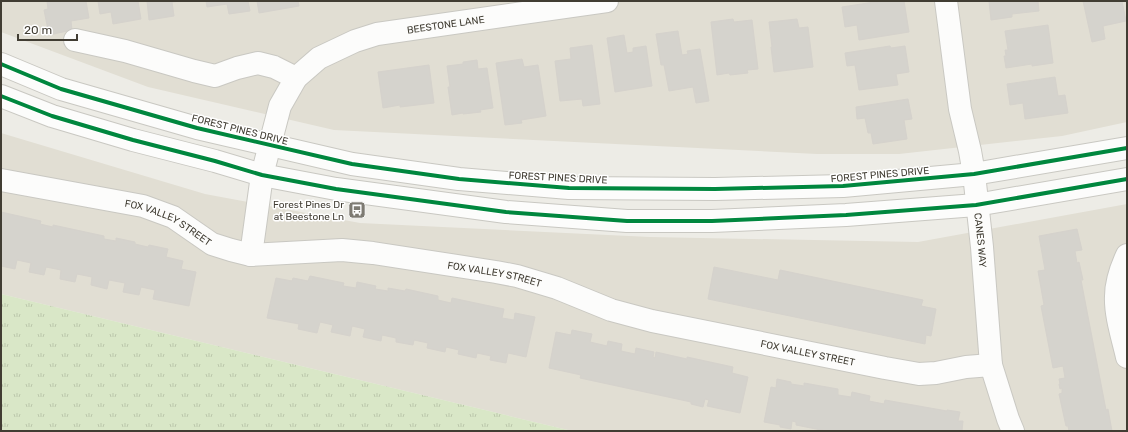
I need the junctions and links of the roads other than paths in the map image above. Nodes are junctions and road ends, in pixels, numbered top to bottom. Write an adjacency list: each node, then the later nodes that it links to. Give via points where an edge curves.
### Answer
1 (607, 1): 5 (street, BEESTONE LANE, via 377,34 319,58)
2 (946, 1): 9 (street, CANES WAY, via 960,109)
3 (75, 40): 5 (street, via 215,76 258,63 274,67)
4 (1, 64): 7 (street, FOREST PINES DRIVE, via 61,89 196,128)
5 (296, 78): 7 (street, BEESTONE LANE, via 280,106)
6 (1, 96): 10 (street, via 60,118)
7 (269, 145): 9 (street, FOREST PINES DRIVE, via 352,164 459,180 569,188 715,189 843,186); 10 (street, BEESTONE LANE)
8 (1127, 148): 9 (street, FOREST PINES DRIVE)
9 (974, 174): 13 (street, CANES WAY)
10 (262, 175): 13 (street, via 336,190 506,212 627,221 712,221 830,216); 14 (street, BEESTONE LANE)
11 (1127, 179): 13 (street)
12 (1, 180): 14 (street, FOX VALLEY STREET, via 143,206 173,217 212,244)
13 (976, 205): 17 (street, CANES WAY, via 982,247)
14 (251, 255): 17 (street, FOX VALLEY STREET, via 342,250 462,266 517,276 557,288 611,310 652,321 885,368 919,374)
15 (1127, 255): 16 (street, via 1119,274 1116,308)
16 (1127, 357)
17 (991, 365): 18 (street, CANES WAY)
18 (1013, 431)

